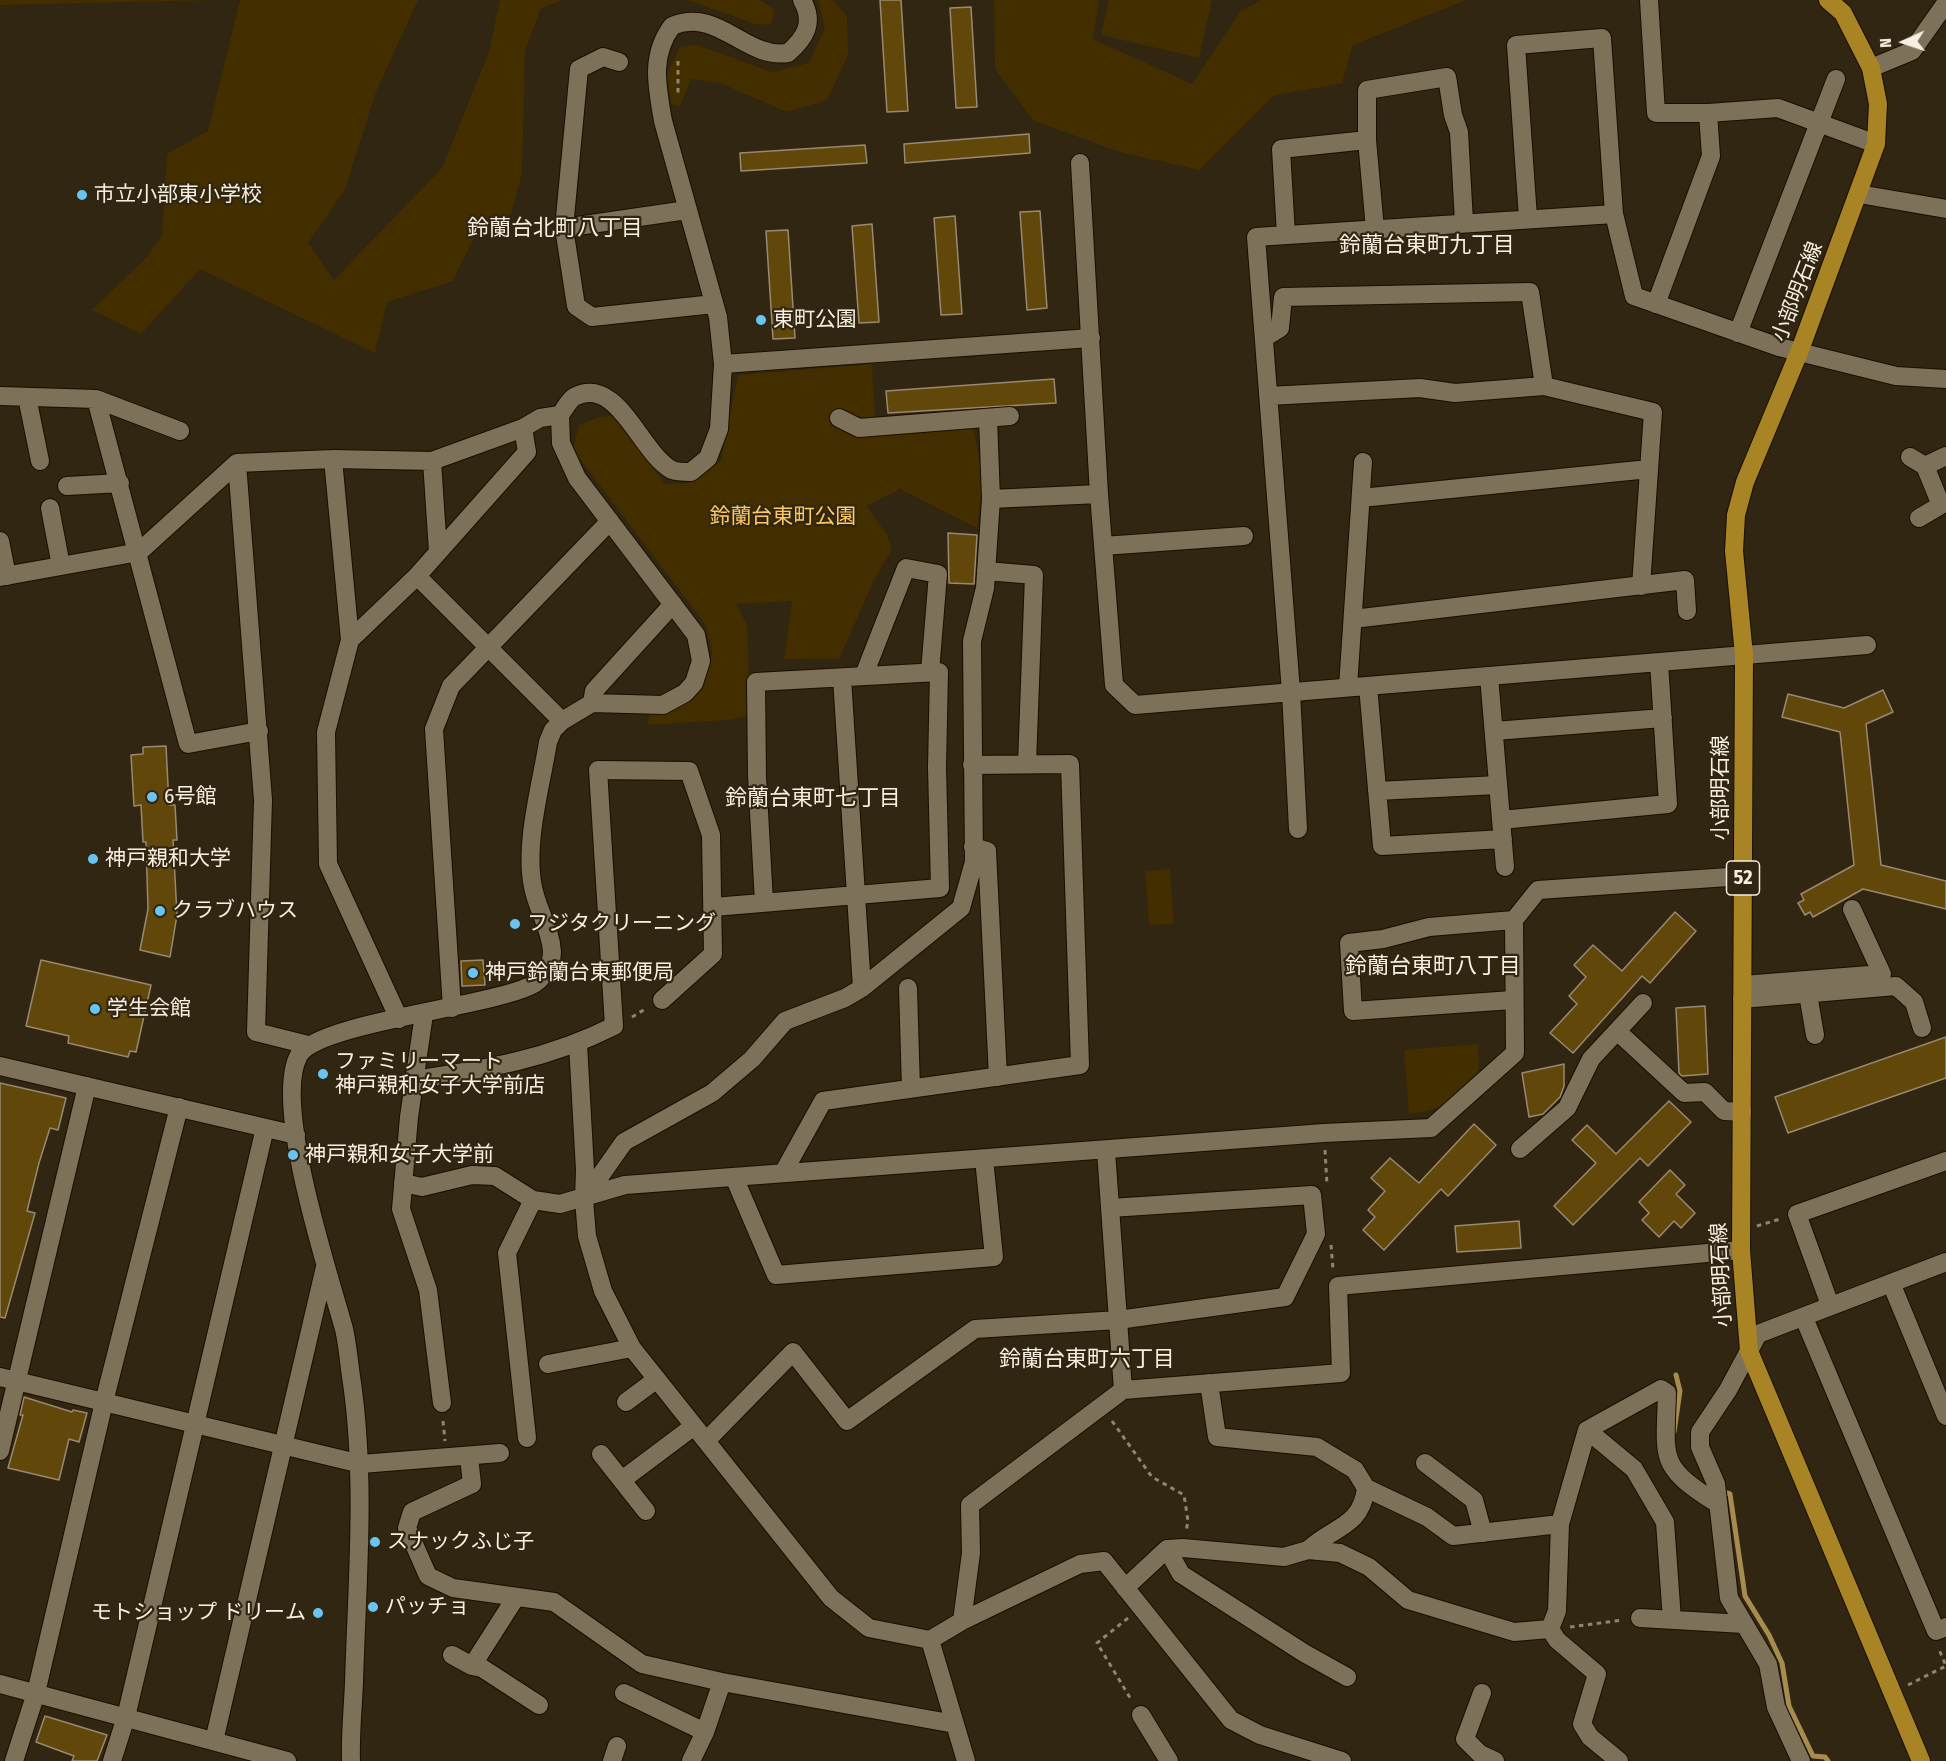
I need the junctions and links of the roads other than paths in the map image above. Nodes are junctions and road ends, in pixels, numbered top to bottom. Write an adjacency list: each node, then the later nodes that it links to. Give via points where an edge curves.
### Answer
1 (802, 0): 15 (street, via 809,15 808,25 804,38 788,53 767,54 693,19 672,26 663,39 657,58 657,87)
2 (1649, 0): 8 (street, via 1656,113)
3 (1828, 0): 6 (main road, 小部明石線 / 52, via 1843,13)
4 (1946, 3): 6 (street, via 1912,51)
5 (619, 62): 19 (street, via 603,57 579,69)
6 (1871, 68): 11 (main road, 小部明石線 / 52, via 1878,104)
7 (1836, 79): 9 (street)
8 (1707, 113): 9 (street, via 1778,108); 23 (street, via 1711,156)
9 (1819, 124): 11 (street); 24 (street)
10 (1367, 140): 18 (street, via 1367,90 1447,77 1460,132); 20 (street); 21 (street, via 1281,149)
11 (1876, 144): 13 (main road, 小部明石線 / 52)
12 (1080, 163): 26 (street)
13 (1859, 194): 14 (street); 27 (main road, 小部明石線 / 52)
14 (1946, 208)
15 (687, 210): 19 (street); 22 (street)
16 (1614, 214): 17 (street); 17 (street, via 1602,38 1516,45); 23 (street, via 1634,296)
17 (1528, 218): 18 (street)
18 (1464, 222): 20 (street)
19 (564, 228): 22 (street, via 576,306 592,317)
20 (1375, 229): 21 (street)
21 (1286, 235): 25 (street, via 1256,237)
22 (714, 304): 28 (street)
23 (1656, 304): 24 (street)
24 (1738, 333): 27 (street)
25 (1264, 338): 30 (street, via 1280,328 1283,297 1530,292); 33 (street)
26 (1091, 339): 28 (street); 50 (street)
27 (1800, 350): 29 (street, via 1896,376); 72 (main road, 小部明石線 / 52, via 1745,482 1736,514 1734,550)
28 (723, 364): 35 (street, via 719,429 708,458 691,472 673,470 655,456 615,402 594,392 573,397)
29 (1946, 378)
30 (1544, 386): 33 (street, via 1455,393 1420,388); 47 (street, via 1653,412)
31 (0, 396): 32 (street)
32 (27, 396): 34 (street); 43 (street)
33 (1268, 396): 80 (street)
34 (96, 399): 40 (street); 48 (street)
35 (560, 415): 39 (street, via 540,418); 55 (street, via 561,443 577,478)
36 (1010, 416): 38 (street)
37 (838, 418): 38 (street, via 859,428)
38 (988, 418): 52 (street)
39 (523, 428): 44 (street); 60 (street, via 527,452)
40 (180, 431)
41 (1946, 456): 54 (street, via 1917,462 1941,505)
42 (333, 459): 44 (street); 46 (street); 69 (street)
43 (40, 461)
44 (432, 461): 60 (street)
45 (1363, 462): 51 (street)
46 (237, 463): 59 (street); 84 (street)
47 (1649, 469): 51 (street); 65 (street)
48 (120, 483): 49 (street); 59 (street)
49 (67, 486)
50 (1099, 494): 52 (street); 58 (street)
51 (1360, 498): 68 (street)
52 (991, 499): 62 (street)
53 (50, 508): 61 (street)
54 (1919, 518)
55 (609, 521): 66 (street); 71 (street)
56 (1244, 536): 58 (street)
57 (0, 541): 64 (street)
58 (1103, 546): 80 (street, via 1114,685 1135,705)
59 (139, 552): 61 (street); 84 (street, via 188,744)
60 (438, 552): 63 (street)
61 (61, 566): 64 (street)
62 (986, 571): 86 (street, via 1034,575); 87 (street, via 972,641)
63 (417, 576): 69 (street); 71 (street)
64 (4, 577)
65 (1641, 586): 67 (street, via 1685,580); 68 (street)
66 (673, 604): 81 (street, via 594,691); 81 (street, via 696,635 701,661 694,683 663,705)
67 (1687, 611)
68 (1353, 619): 79 (street)
69 (350, 640): 110 (street, via 326,732 328,864)
70 (1867, 645): 72 (street)
71 (488, 647): 83 (street); 108 (street, via 451,686 434,729)
72 (1744, 655): 73 (street); 95 (main road, 小部明石線 / 52)
73 (1659, 662): 76 (street); 82 (street)
74 (930, 672): 75 (street); 75 (street, via 938,574 906,568); 96 (street, via 939,672 940,888)
75 (864, 675): 77 (street)
76 (1489, 676): 78 (street); 85 (street)
77 (842, 678): 96 (street); 97 (street, via 756,682)
78 (1368, 686): 79 (street); 89 (street)
79 (1348, 687): 80 (street)
80 (1292, 692): 91 (street)
81 (592, 703): 83 (street)
82 (1663, 718): 85 (street); 90 (street, via 1668,804)
83 (562, 721): 108 (street, via 548,742 530,858 533,888 550,939 550,964 531,986)
84 (260, 731): 115 (street, via 263,800 256,1032)
85 (1494, 731): 88 (street)
86 (1027, 764): 87 (street); 117 (street, via 1070,764 1080,1065)
87 (972, 765): 93 (street)
88 (1498, 785): 89 (street); 90 (street)
89 (1377, 791): 92 (street, via 1382,846)
90 (1501, 820): 92 (street)
91 (1298, 829)
92 (1503, 839): 94 (street)
93 (974, 847): 101 (street, via 974,862 961,908); 117 (street, via 987,851)
94 (1505, 867)
95 (1743, 876): 100 (street, via 1538,890); 103 (main road, 小部明石線 / 52)
96 (855, 896): 97 (street); 101 (street)
97 (764, 902): 98 (street)
98 (714, 907): 105 (street, via 713,954); 114 (street, via 711,834 689,771 598,770 614,1026)
99 (1852, 909): 103 (street, via 1882,974)
100 (1514, 920): 106 (street); 106 (street, via 1429,927 1349,943 1353,1011)
101 (862, 988): 132 (street, via 785,1021 752,1059 712,1093 624,1142)
102 (908, 988): 120 (street)
103 (1742, 992): 104 (street); 122 (main road, 小部明石線 / 52)
104 (1808, 994): 111 (street, via 1896,986 1914,1002); 113 (street)
105 (662, 1000)
106 (1514, 1000): 126 (street, via 1515,1053 1431,1128)
107 (1643, 1003): 112 (street)
108 (452, 1008): 109 (street)
109 (424, 1014): 110 (street); 118 (street)
110 (399, 1019): 115 (street, via 330,1035)
111 (1922, 1028)
112 (1617, 1031): 122 (street, via 1684,1093 1705,1092 1724,1111); 125 (street, via 1591,1059 1566,1108)
113 (1815, 1035)
114 (578, 1044): 118 (street, via 501,1067); 132 (street)
115 (308, 1046): 124 (street, via 300,1055 293,1079)
116 (0, 1066): 119 (street)
117 (998, 1077): 120 (street)
118 (414, 1080): 131 (street)
119 (87, 1086): 121 (street); 145 (street)
120 (911, 1089): 129 (street, via 823,1101)
121 (179, 1107): 123 (street); 149 (street)
122 (1742, 1112): 135 (main road, 小部明石線 / 52)
123 (265, 1128): 124 (street); 153 (street)
124 (296, 1135): 137 (street)
125 (1520, 1149)
126 (1106, 1151): 127 (street); 134 (street)
127 (984, 1159): 129 (street); 130 (street, via 994,1257 776,1275)
128 (1946, 1161): 139 (street, via 1797,1214)
129 (783, 1173): 130 (street)
130 (734, 1177): 132 (street, via 625,1185)
131 (403, 1183): 133 (street, via 422,1187 472,1175 495,1176); 151 (street, via 401,1209 428,1290)
132 (584, 1199): 133 (street, via 560,1204); 142 (street, via 588,1236 603,1292)
133 (533, 1200): 156 (street, via 507,1253)
134 (1110, 1208): 141 (street); 141 (street, via 1312,1195 1316,1234 1286,1297)
135 (1741, 1250): 143 (main road, 小部明石線 / 52); 147 (street, via 1338,1286 1341,1373)
136 (1946, 1262): 138 (street)
137 (325, 1267): 157 (street); 163 (street, via 344,1332)
138 (1891, 1283): 139 (street); 152 (street)
139 (1830, 1305): 140 (street)
140 (1804, 1318): 143 (street, via 1758,1334); 179 (street)
141 (1118, 1320): 148 (street); 155 (street, via 975,1329 847,1421 793,1352)
142 (632, 1348): 144 (street); 146 (street)
143 (1749, 1351): 166 (street, via 1700,1432 1700,1447); 206 (main road, 小部明石線 / 52)
144 (548, 1364)
145 (8, 1379): 149 (street); 158 (street)
146 (657, 1379): 150 (street); 155 (street)
147 (1209, 1383): 148 (street); 165 (street, via 1217,1437 1317,1447 1355,1470)
148 (1123, 1390): 176 (street, via 970,1505 971,1552)
149 (104, 1402): 153 (street); 186 (street)
150 (626, 1402)
151 (442, 1403)
152 (1946, 1416)
153 (196, 1424): 157 (street); 191 (street)
154 (1587, 1430): 166 (street, via 1661,1389 1667,1394 1669,1464 1684,1483); 168 (street); 175 (street, via 1634,1469 1665,1522)
155 (700, 1434): 164 (street); 180 (street, via 831,1598 869,1628)
156 (527, 1438)
157 (282, 1444): 163 (street); 194 (street)
158 (0, 1451)
159 (500, 1453): 161 (street)
160 (601, 1454): 164 (street)
161 (469, 1457): 163 (street); 173 (street, via 472,1484 412,1512 407,1528 428,1576 453,1588)
162 (1425, 1463): 169 (street, via 1474,1500)
163 (361, 1464): 199 (street)
164 (622, 1480): 167 (street)
165 (1366, 1488): 169 (street, via 1427,1517 1453,1536); 171 (street, via 1364,1505 1354,1521 1322,1537)
166 (1717, 1494): 177 (street, via 1729,1598)
167 (646, 1511)
168 (1560, 1524): 169 (street); 178 (street, via 1557,1611)
169 (1483, 1533)
170 (1175, 1549): 171 (street, via 1284,1557); 172 (street); 183 (street, via 1181,1574)
171 (1308, 1550): 178 (street, via 1340,1554 1369,1567 1408,1600 1514,1632)
172 (1125, 1588): 176 (street, via 1104,1561 1080,1564); 203 (street, via 1231,1720 1260,1736)
173 (516, 1597): 182 (street); 184 (street, via 554,1602 642,1664)
174 (1640, 1618): 175 (street)
175 (1672, 1620): 177 (street)
176 (962, 1621): 180 (street)
177 (1744, 1624): 205 (street, via 1768,1664 1776,1707)
178 (1550, 1629): 204 (street, via 1557,1640 1597,1674 1582,1724 1590,1737)
179 (1941, 1629)
180 (930, 1640): 192 (street)
181 (452, 1655): 182 (street)
182 (472, 1666): 189 (street, via 482,1668)
183 (1347, 1677)
184 (722, 1682): 192 (street); 193 (street)
185 (0, 1684): 186 (street)
186 (36, 1693): 191 (street); 196 (street)
187 (624, 1693): 193 (street)
188 (1482, 1693): 195 (street, via 1465,1739)
189 (539, 1705)
190 (1141, 1715): 202 (street)
191 (126, 1717): 194 (street); 197 (street)
192 (955, 1724): 201 (street)
193 (705, 1732): 200 (street)
194 (214, 1741): 198 (street)
195 (1483, 1759)
196 (14, 1761)
197 (112, 1761)
198 (287, 1761)
199 (351, 1761)
200 (691, 1761)
201 (966, 1761)
202 (1169, 1761)
203 (1342, 1761)
204 (1619, 1761)
205 (1801, 1761)
206 (1921, 1761)

